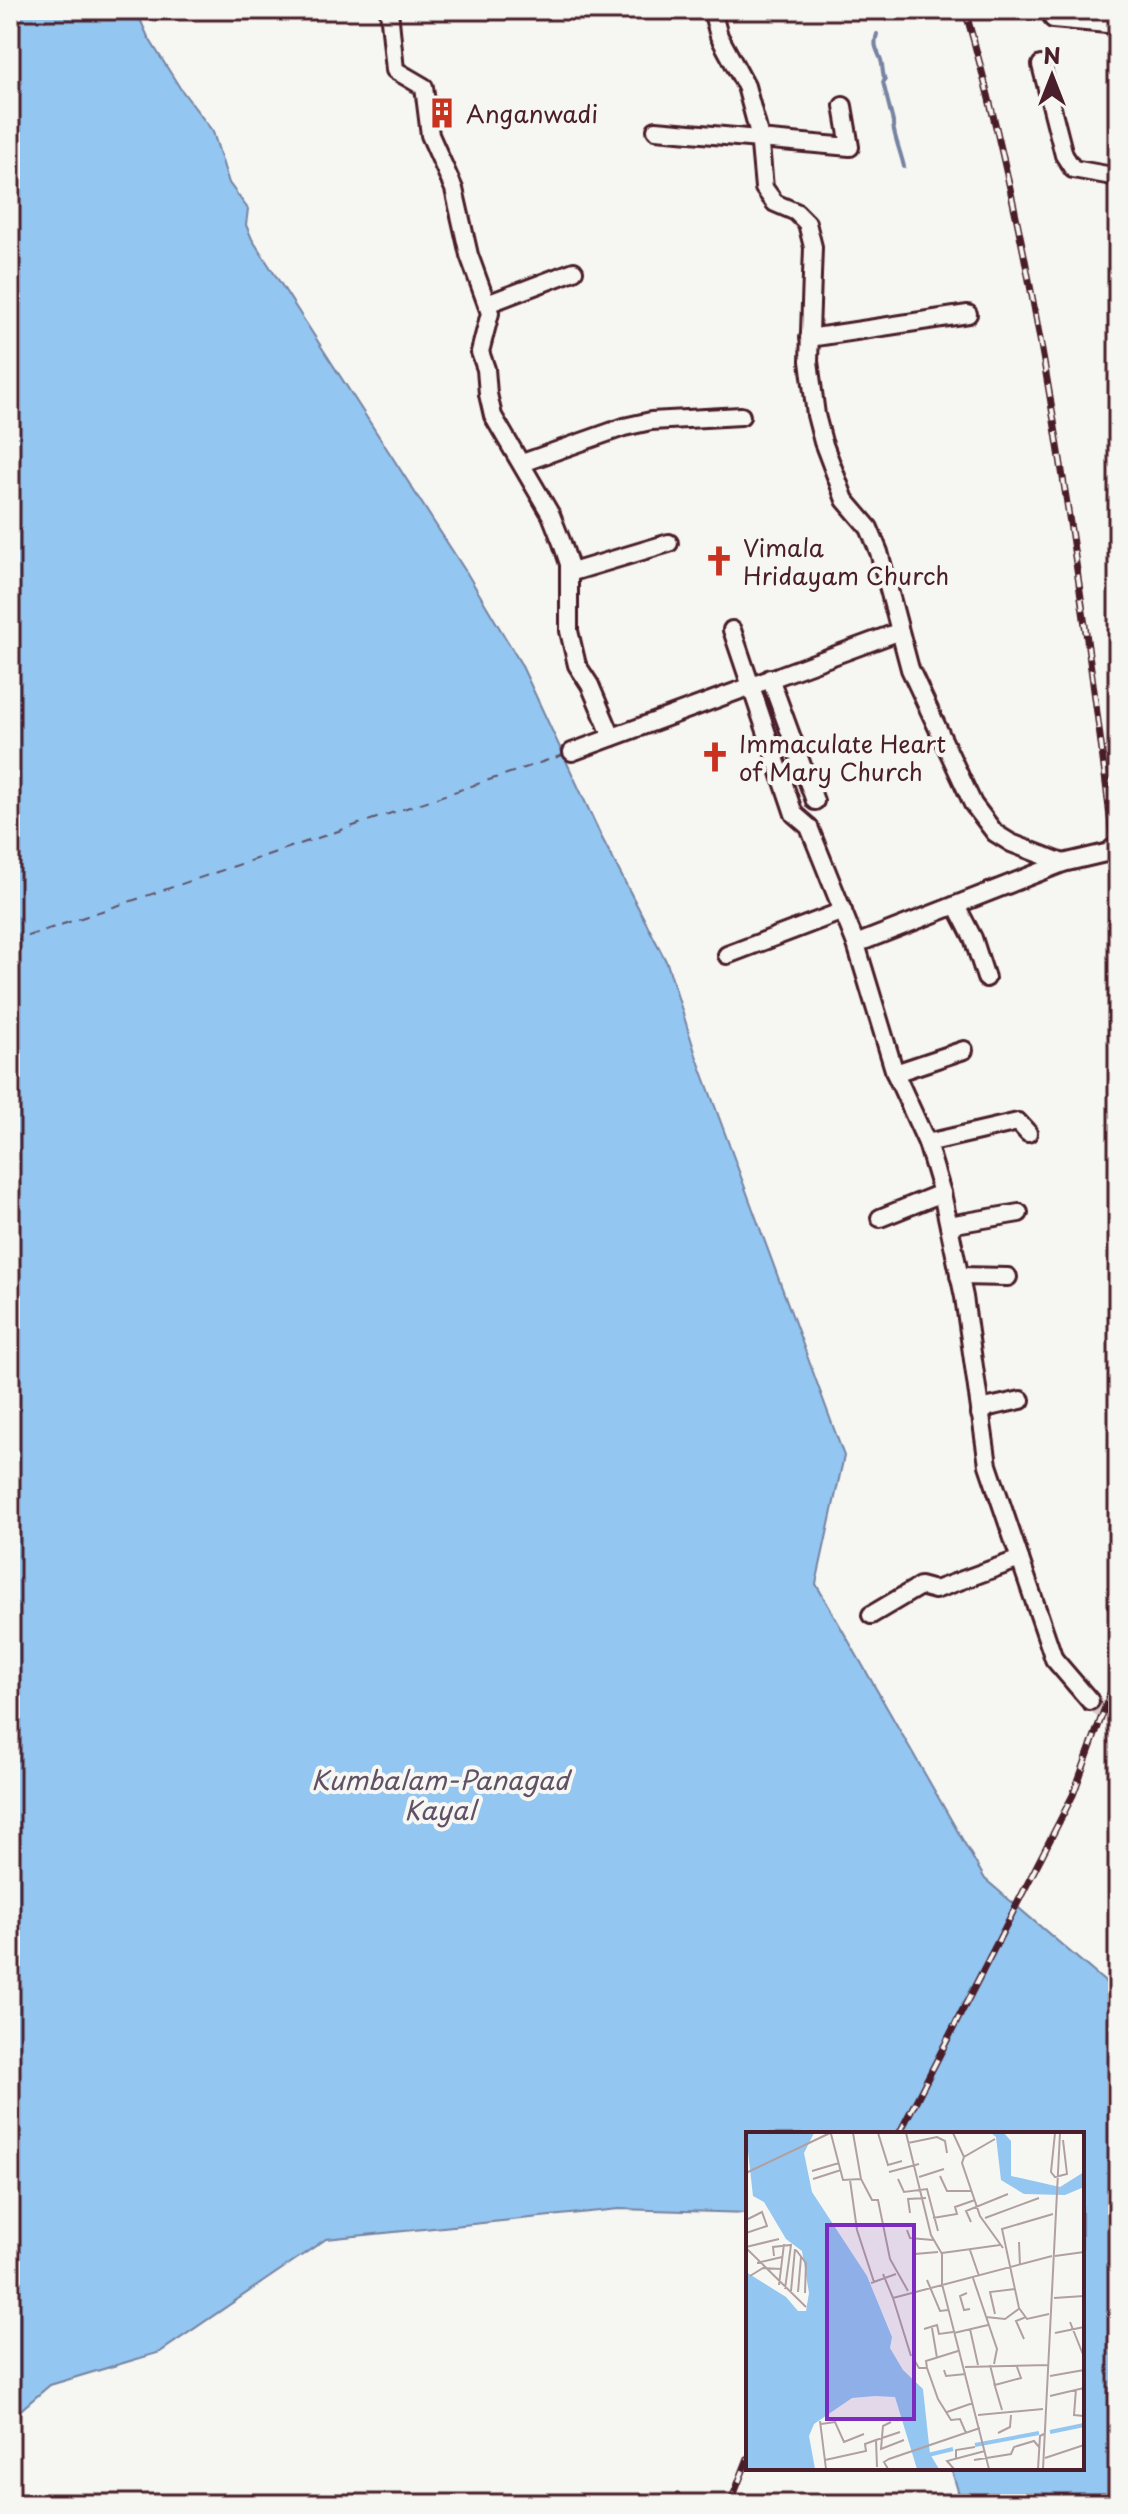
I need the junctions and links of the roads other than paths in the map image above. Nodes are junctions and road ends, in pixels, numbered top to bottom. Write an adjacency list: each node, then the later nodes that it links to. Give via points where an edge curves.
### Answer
1 (389, 10): 11 (street, via 395,70 424,87 430,135 454,189)
2 (712, 10): 8 (street, via 719,36 746,86)
3 (1053, 19): 4 (street)
4 (1118, 25)
5 (1041, 65): 9 (street, via 1064,155 1073,169)
6 (843, 106): 8 (street, via 850,147)
7 (656, 130): 8 (street)
8 (759, 138): 13 (street, via 764,188 775,203 807,223 813,247)
9 (1118, 177)
10 (574, 271): 11 (street)
11 (487, 304): 15 (street, via 490,313 480,352 488,394 493,416)
12 (968, 314): 13 (street)
13 (809, 338): 19 (street, via 823,442 845,500 869,528 879,552)
14 (741, 416): 15 (street, via 651,421)
15 (522, 463): 17 (street, via 551,515)
16 (669, 543): 17 (street)
17 (569, 573): 22 (street, via 569,631 577,665)
18 (732, 630): 21 (street)
19 (898, 632): 20 (street); 26 (street, via 973,804 995,833)
20 (770, 678): 21 (street); 24 (street)
21 (750, 685): 22 (street); 28 (street, via 794,814 809,827)
22 (612, 737): 23 (street)
23 (572, 752)
24 (815, 801)
25 (1116, 852): 26 (street)
26 (1063, 863): 27 (street)
27 (956, 905): 29 (street); 31 (street)
28 (843, 911): 29 (street); 30 (street)
29 (856, 944): 33 (street)
30 (727, 955)
31 (986, 978)
32 (964, 1050): 33 (street)
33 (895, 1073): 35 (street)
34 (1028, 1133): 35 (street, via 1018,1122)
35 (927, 1143): 36 (street)
36 (942, 1193): 38 (street); 39 (street)
37 (1019, 1213): 39 (street)
38 (880, 1218)
39 (949, 1225): 40 (street)
40 (959, 1276): 41 (street); 43 (street)
41 (1008, 1277)
42 (1021, 1400): 43 (street)
43 (980, 1414): 44 (street, via 988,1465)
44 (1020, 1559): 45 (street, via 935,1590 920,1586); 46 (street, via 1054,1659)
45 (871, 1615)
46 (1090, 1701)

